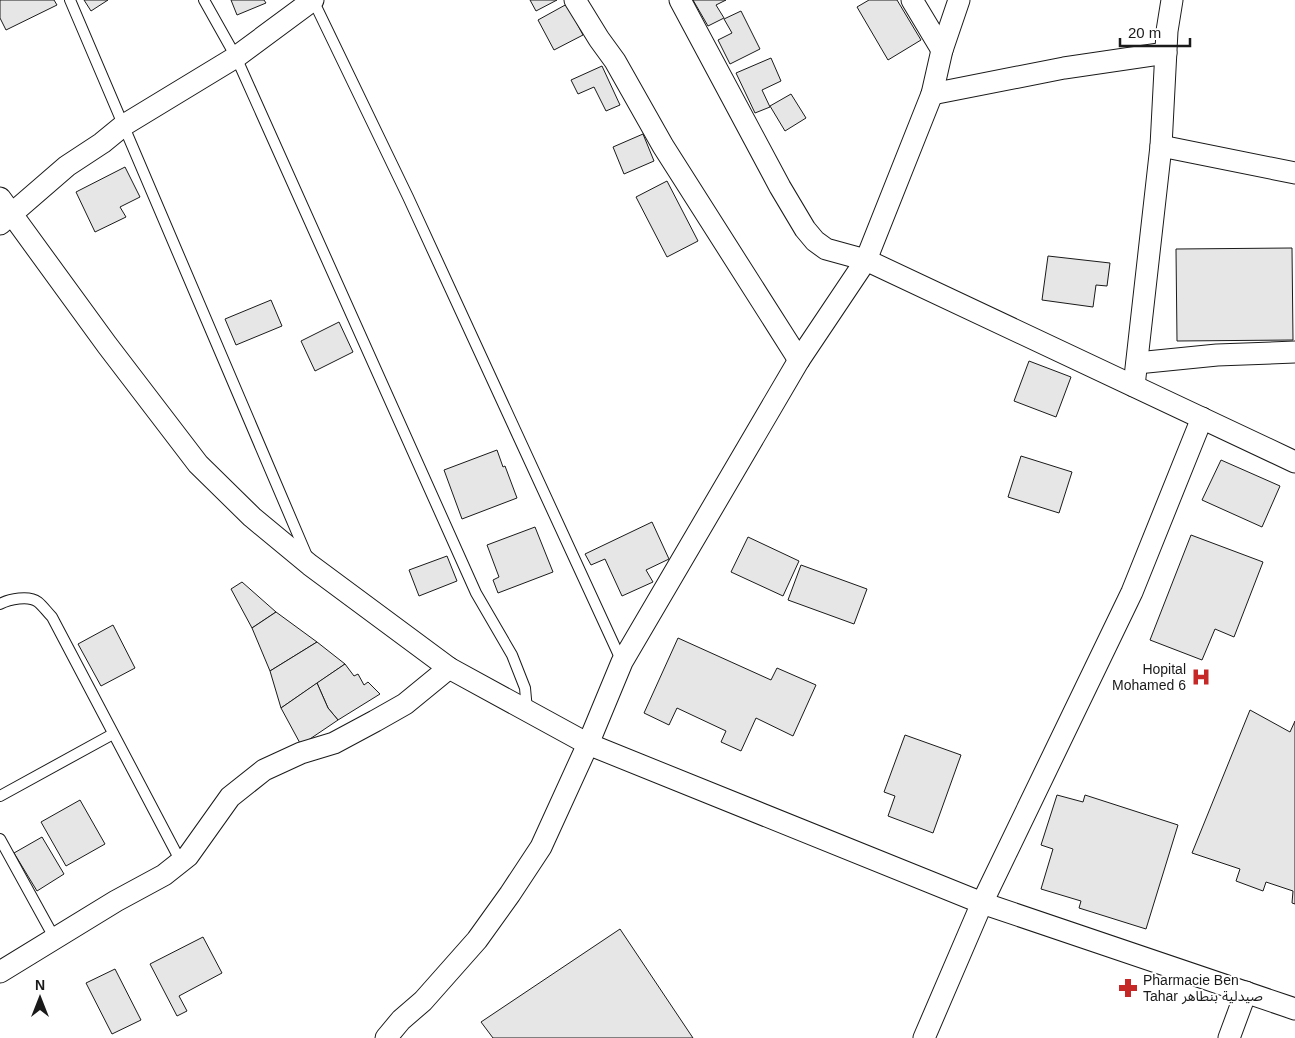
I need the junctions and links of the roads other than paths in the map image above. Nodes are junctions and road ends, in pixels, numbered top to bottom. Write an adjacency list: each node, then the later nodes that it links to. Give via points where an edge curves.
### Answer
1 (70, 0): 13 (lane)
2 (204, 0): 11 (lane)
3 (313, 0): 11 (street); 26 (lane, via 408,197)
4 (575, 0): 19 (street)
5 (680, 0): 17 (street, via 805,229 826,249)
6 (912, 0): 9 (street)
7 (959, 0): 9 (street)
8 (1172, 0): 10 (street)
9 (942, 50): 12 (street)
10 (1166, 53): 12 (street, via 1064,68); 14 (street)
11 (236, 57): 13 (street); 28 (lane, via 476,593 512,655 525,688)
12 (932, 94): 17 (street)
13 (124, 125): 16 (street); 24 (lane)
14 (1161, 146): 15 (street); 20 (street)
15 (1295, 173)
16 (4, 212): 24 (street, via 198,464 252,517)
17 (866, 260): 19 (street); 21 (street)
18 (1295, 352): 20 (street)
19 (799, 360): 26 (street)
20 (1137, 363): 21 (street)
21 (1134, 386): 22 (street)
22 (1202, 418): 23 (street); 34 (street, via 1132,592)
23 (1295, 462)
24 (310, 565): 27 (street)
25 (0, 604): 29 (lane, via 23,598 37,601 52,617)
26 (622, 662): 30 (street)
27 (449, 668): 28 (street); 33 (street, via 405,704 382,717 334,742 264,770 230,797)
28 (527, 711): 30 (street)
29 (114, 734): 31 (lane); 33 (lane)
30 (588, 744): 34 (street); 39 (street, via 541,847 510,894 477,940)
31 (0, 796)
32 (0, 839): 35 (lane)
33 (181, 862): 35 (street, via 164,876)
34 (982, 903): 37 (street); 40 (street)
35 (55, 939): 36 (street)
36 (0, 972)
37 (1246, 992): 38 (street); 41 (street)
38 (1295, 1009)
39 (386, 1038)
40 (924, 1038)
41 (1229, 1038)

